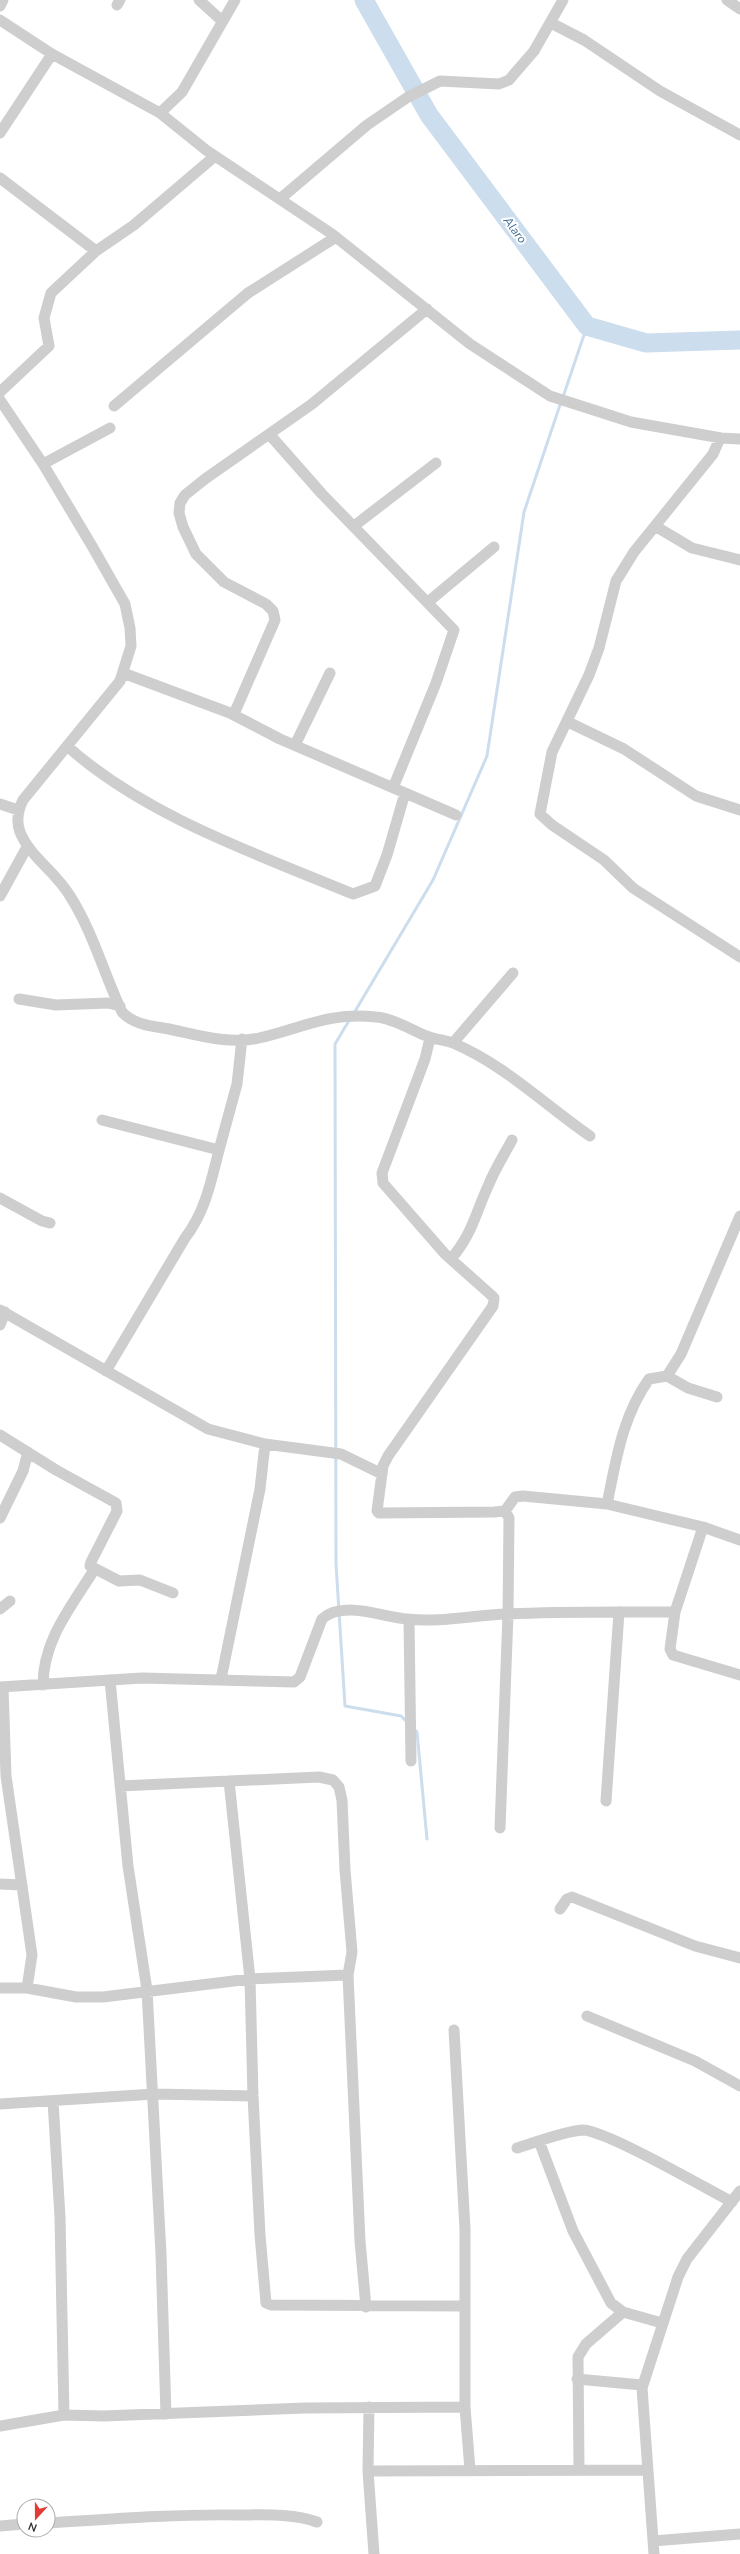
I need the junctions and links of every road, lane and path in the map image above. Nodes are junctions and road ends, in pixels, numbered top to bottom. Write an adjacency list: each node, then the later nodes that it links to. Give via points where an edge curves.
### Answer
1 (3, 0): 6 (street)
2 (199, 0): 9 (street)
3 (235, 0): 9 (street)
4 (563, 0): 10 (street)
5 (727, 0): 7 (street)
6 (0, 6)
7 (740, 9)
8 (0, 20): 11 (street)
9 (221, 20): 12 (street, via 202,60 182,92)
10 (551, 23): 14 (street, via 584,40 660,91); 17 (street, via 534,51 509,80 499,84 440,81 408,97 367,125)
11 (52, 54): 12 (street); 13 (street)
12 (160, 113): 15 (street)
13 (0, 133)
14 (740, 135)
15 (215, 156): 17 (street); 19 (street, via 134,225)
16 (0, 178): 19 (street)
17 (280, 199): 18 (street)
18 (336, 237): 20 (street); 23 (street, via 248,294)
19 (96, 251): 21 (street, via 52,293 44,318 49,346)
20 (426, 309): 25 (street, via 312,404); 26 (street, via 470,344 550,396 631,422)
21 (0, 392)
22 (0, 400): 29 (street)
23 (114, 406)
24 (110, 428): 29 (street)
25 (270, 435): 30 (street); 37 (street, via 205,479 185,495 180,504 179,513 183,527 196,554 224,582 266,604 273,611 275,620)
26 (720, 438): 27 (street); 31 (street, via 713,454)
27 (740, 439)
28 (436, 463): 30 (street)
29 (43, 464): 35 (street, via 125,604 131,646)
30 (354, 526): 34 (street)
31 (655, 526): 33 (street, via 692,548); 38 (street, via 634,552 616,581 600,648)
32 (494, 547): 34 (street)
33 (740, 560)
34 (428, 602): 41 (street, via 455,633)
35 (123, 672): 37 (street); 40 (street, via 106,701)
36 (330, 673): 39 (street)
37 (234, 714): 39 (street)
38 (568, 722): 45 (street, via 624,749 696,796); 49 (street, via 552,752 540,814 604,860 633,888)
39 (295, 745): 41 (street)
40 (67, 746): 42 (street, via 101,775 185,823 353,894 375,886 387,855); 44 (street, via 23,800)
41 (393, 788): 42 (street)
42 (404, 793): 46 (street)
43 (0, 804): 44 (street)
44 (18, 810): 47 (street, via 19,830)
45 (740, 810)
46 (456, 815)
47 (27, 848): 48 (street); 52 (street, via 60,881 70,895 102,961)
48 (0, 896)
49 (740, 957)
50 (513, 973): 55 (street)
51 (19, 999): 52 (street, via 56,1005 108,1003)
52 (120, 1006): 54 (street, via 128,1019 144,1025 203,1037)
53 (430, 1038): 54 (street, via 378,1017 342,1016 323,1018 257,1039); 55 (street); 63 (street, via 425,1059 382,1173 383,1183 388,1190)
54 (242, 1039): 59 (street, via 237,1084)
55 (453, 1043): 57 (street, via 516,1080)
56 (102, 1120): 59 (street)
57 (590, 1136)
58 (512, 1140): 63 (street, via 488,1185 472,1229)
59 (219, 1150): 66 (street, via 204,1208 197,1223 185,1238)
60 (0, 1198): 62 (street)
61 (740, 1216): 67 (street, via 680,1354)
62 (50, 1223)
63 (451, 1259): 72 (street, via 494,1298 493,1306 388,1456)
64 (3, 1311): 65 (street); 66 (street)
65 (0, 1325)
66 (106, 1371): 70 (street, via 208,1429)
67 (667, 1376): 68 (street, via 688,1388); 73 (street, via 649,1379 636,1397 622,1433)
68 (717, 1398)
69 (0, 1435): 71 (street)
70 (265, 1444): 72 (street, via 342,1454); 87 (street, via 260,1489)
71 (28, 1452): 75 (street, via 23,1471); 78 (street, via 116,1503 117,1511 90,1562)
72 (382, 1474): 74 (street, via 377,1511 382,1514)
73 (607, 1504): 74 (street, via 515,1496); 76 (street)
74 (505, 1510): 84 (street, via 509,1518)
75 (0, 1518)
76 (703, 1527): 77 (street); 83 (street)
77 (740, 1540)
78 (94, 1570): 79 (street, via 119,1581 140,1580); 89 (street, via 51,1638 43,1673)
79 (173, 1593)
80 (10, 1601): 81 (street)
81 (0, 1609)
82 (619, 1612): 83 (street); 84 (street); 94 (street)
83 (675, 1612): 86 (street, via 670,1649 673,1655)
84 (508, 1614): 85 (street, via 448,1620); 95 (street)
85 (409, 1620): 87 (street, via 347,1610 330,1612 322,1619 300,1677 294,1682); 91 (street)
86 (740, 1675)
87 (221, 1679): 88 (street)
88 (110, 1680): 89 (street); 93 (street)
89 (43, 1685): 90 (street)
90 (1, 1687): 97 (street, via 6,1776)
91 (411, 1762)
92 (229, 1781): 93 (street); 100 (street, via 319,1777 332,1780 339,1787 352,1952 352,1966); 101 (street)
93 (120, 1786): 104 (street, via 128,1866)
94 (606, 1801)
95 (500, 1828)
96 (0, 1884): 97 (street)
97 (21, 1885): 103 (street, via 32,1955)
98 (560, 1909): 99 (street, via 567,1899 572,1897 695,1946)
99 (740, 1958)
100 (348, 1974): 101 (street); 117 (street, via 360,2241)
101 (250, 1979): 104 (street); 109 (street)
102 (0, 1988): 103 (street)
103 (27, 1988): 104 (street, via 76,1998)
104 (148, 1990): 108 (street)
105 (587, 2016): 107 (street, via 695,2061)
106 (454, 2030): 116 (street, via 465,2229)
107 (740, 2086)
108 (154, 2094): 109 (street); 110 (street); 124 (street)
109 (253, 2096): 117 (street, via 266,2302 271,2305)
110 (53, 2101): 111 (street); 125 (street, via 60,2217)
111 (0, 2104)
112 (539, 2141): 113 (street); 115 (street, via 581,2130 598,2134); 118 (street, via 573,2231 608,2298)
113 (517, 2148)
114 (740, 2191): 115 (street)
115 (732, 2202): 119 (street, via 687,2259)
116 (464, 2306): 117 (street); 123 (street)
117 (366, 2307)
118 (623, 2312): 119 (street); 120 (street, via 582,2350 578,2357)
119 (662, 2323): 121 (street)
120 (577, 2379): 121 (street); 128 (street)
121 (642, 2385): 129 (street)
122 (369, 2407): 123 (street); 124 (street); 130 (street)
123 (466, 2407): 127 (street)
124 (166, 2414): 125 (street)
125 (64, 2415): 126 (street)
126 (0, 2426)
127 (470, 2470): 128 (street); 130 (street)
128 (580, 2470): 129 (street)
129 (648, 2470): 136 (street)
130 (368, 2471): 137 (street)
131 (56, 2522): 132 (street, via 174,2514 258,2515)
132 (317, 2522)
133 (16, 2525): 134 (street)
134 (0, 2526)
135 (740, 2534): 136 (street)
136 (653, 2541): 138 (street)
137 (374, 2554)
138 (654, 2554)

